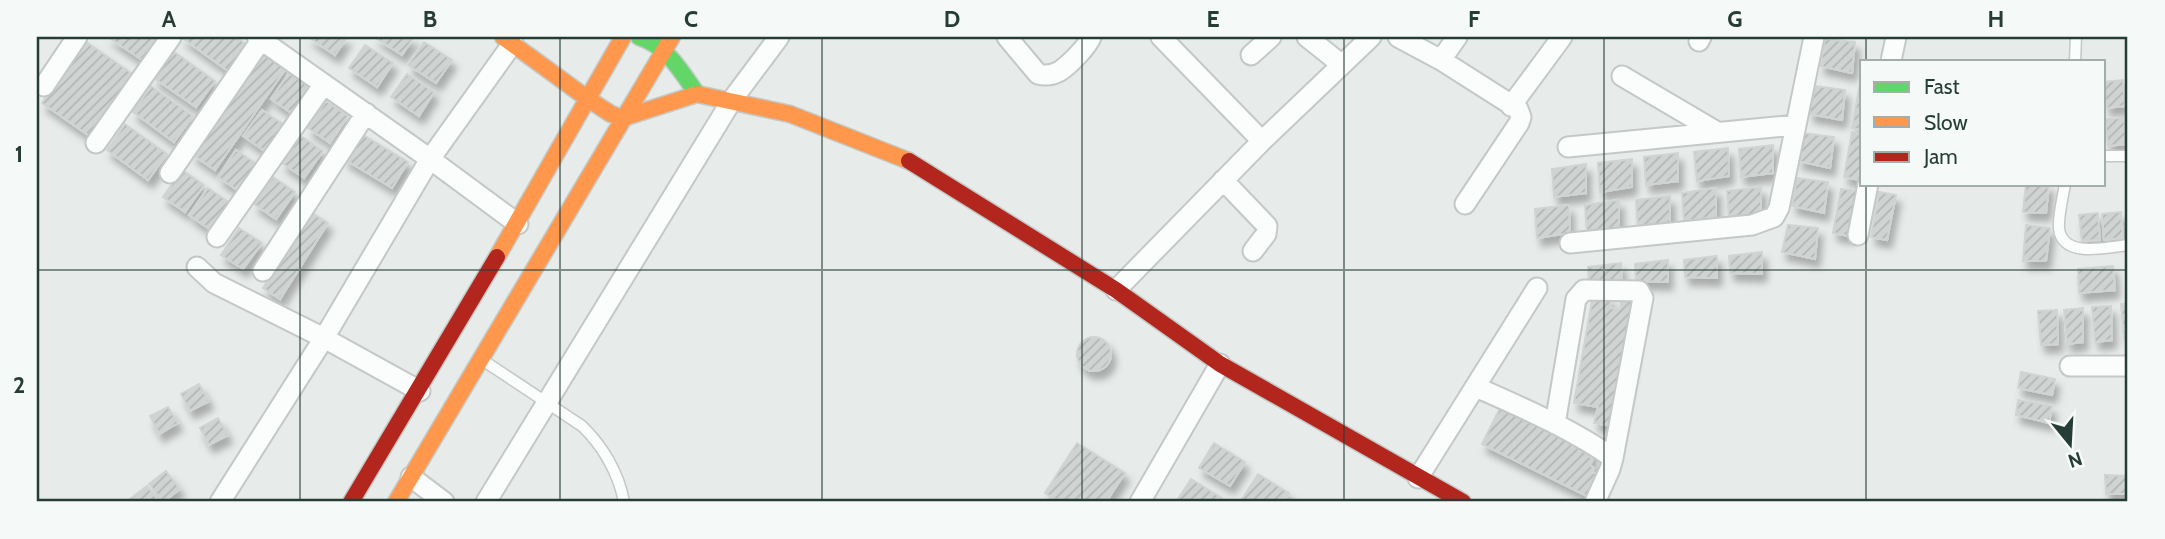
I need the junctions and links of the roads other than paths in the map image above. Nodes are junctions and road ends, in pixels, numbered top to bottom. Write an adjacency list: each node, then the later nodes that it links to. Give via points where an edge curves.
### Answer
1 (78, 37): 28 (street)
2 (171, 37): 38 (street)
3 (623, 37): 30 (street)
4 (639, 37): 20 (street)
5 (779, 37): 31 (street)
6 (1007, 37): 7 (street, via 1038,74 1046,76 1061,70)
7 (1091, 37)
8 (1160, 37): 37 (street)
9 (1271, 37): 21 (street)
10 (1307, 37): 25 (street)
11 (1371, 37): 25 (street)
12 (1398, 37): 22 (street)
13 (1457, 37): 22 (street)
14 (1562, 37): 32 (street)
15 (1814, 37): 35 (street)
16 (1896, 37): 23 (street)
17 (2076, 37): 24 (lane)
18 (259, 38): 27 (street); 43 (street)
19 (508, 40): 30 (street); 42 (street)
20 (668, 44): 29 (street); 34 (street)
21 (1251, 55)
22 (1441, 60): 32 (street)
23 (1891, 60)
24 (2075, 60)
25 (1341, 64): 37 (street)
26 (1622, 76): 36 (street)
27 (324, 84): 33 (street); 50 (street)
28 (44, 86)
29 (697, 94): 31 (street); 34 (street)
30 (587, 99): 34 (street); 48 (street)
31 (732, 100): 57 (street, via 790,114 905,159); 65 (street)
32 (1511, 106): 47 (street, via 1518,109 1519,123)
33 (366, 113): 42 (street); 55 (street)
34 (623, 118): 59 (street)
35 (1796, 124): 36 (street); 51 (street, via 1779,208 1766,222)
36 (1717, 132): 39 (street)
37 (1262, 141): 44 (street)
38 (96, 143)
39 (1568, 147)
40 (2106, 156): 41 (lane)
41 (2128, 156)
42 (430, 159): 48 (street); 58 (street)
43 (170, 173)
44 (1223, 180): 53 (street, via 1267,226); 57 (street)
45 (1868, 186): 49 (street)
46 (2065, 186): 52 (lane, via 2059,229 2063,240 2087,249)
47 (1465, 204)
48 (517, 224): 64 (street)
49 (1858, 235)
50 (218, 237)
51 (1570, 243)
52 (2128, 246)
53 (1253, 251)
54 (197, 267): 58 (street, via 214,282)
55 (263, 271)
56 (1536, 288): 63 (street)
57 (1116, 290): 60 (street)
58 (324, 338): 64 (street); 71 (street)
59 (481, 359): 65 (lane); 68 (street)
60 (1220, 363): 69 (street); 70 (street)
61 (2070, 366): 62 (street)
62 (2128, 366)
63 (1476, 387): 66 (street); 69 (street)
64 (420, 391): 72 (street)
65 (548, 402): 75 (street); 76 (lane, via 593,436 608,458)
66 (1555, 424): 67 (street); 67 (street, via 1576,299 1584,290 1639,291 1643,298)
67 (1613, 458): 78 (street)
68 (411, 477): 73 (street); 74 (street)
69 (1418, 478): 77 (street)
70 (1148, 499)
71 (220, 502)
72 (351, 502)
73 (396, 502)
74 (444, 502)
75 (485, 502)
76 (624, 502)
77 (1463, 502)
78 (1595, 502)

